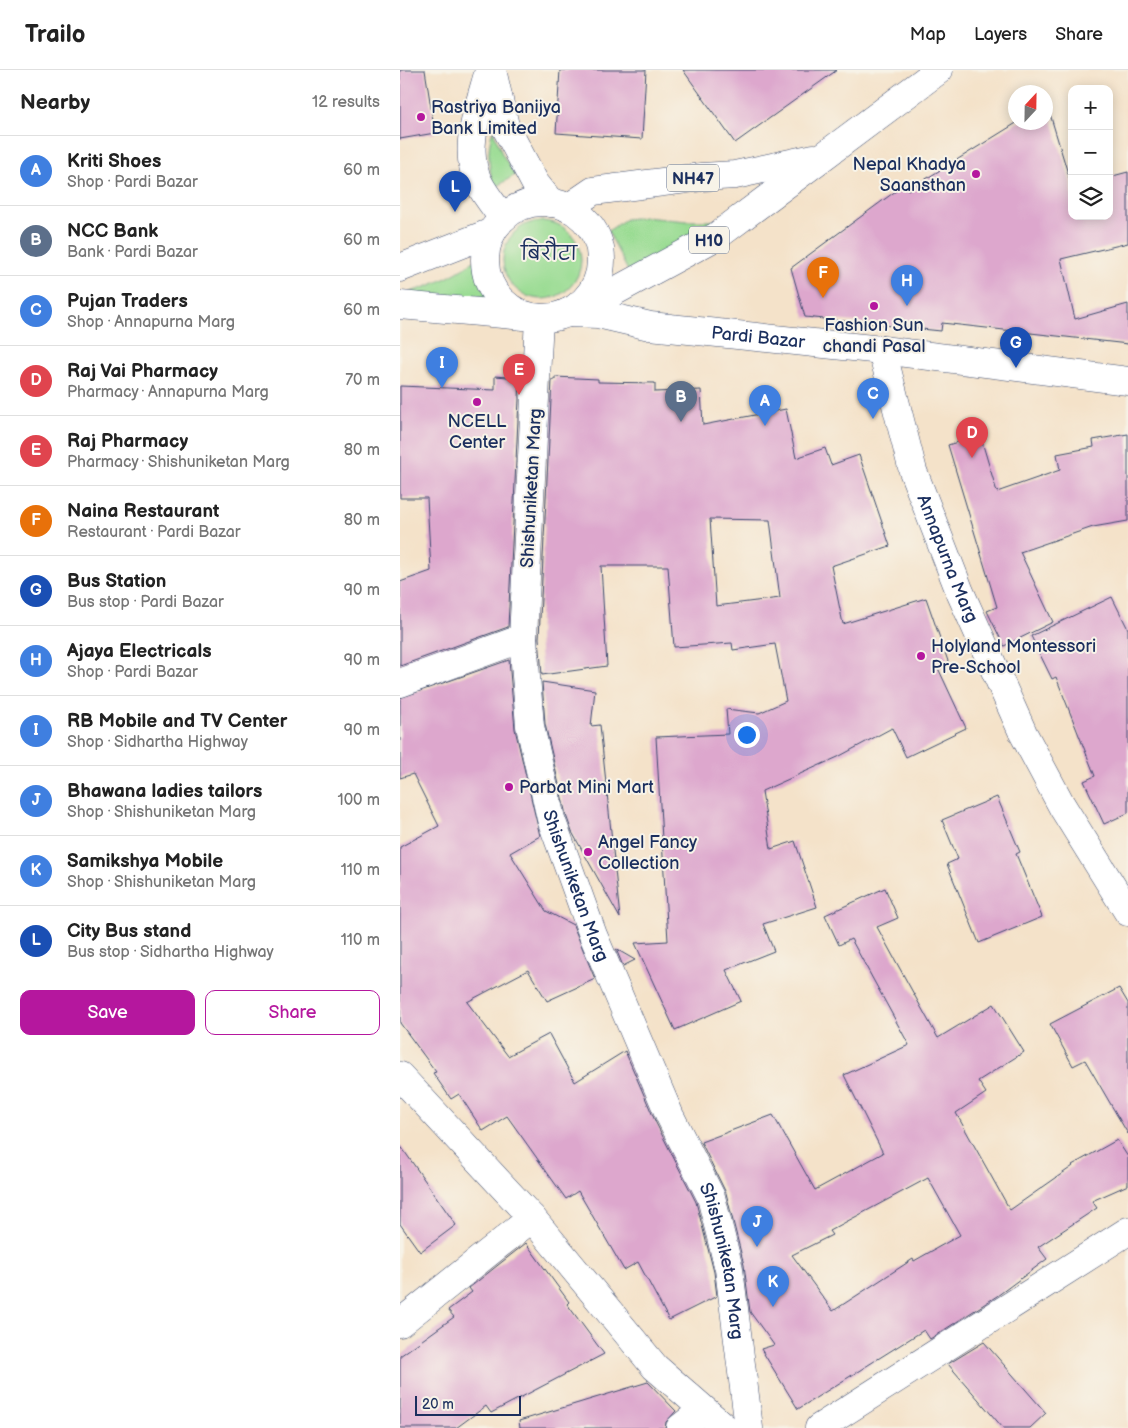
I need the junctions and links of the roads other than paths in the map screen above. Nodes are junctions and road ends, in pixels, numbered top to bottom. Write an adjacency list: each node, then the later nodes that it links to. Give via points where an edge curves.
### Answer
1 (491, 70): 4 (main road, via 505,126 535,183); 5 (main road, via 475,125 471,159)
2 (939, 70): 3 (main road, NH47)
3 (822, 156): 4 (main road, NH47, via 735,174 593,191); 8 (main road, H10, via 716,236 608,294)
4 (560, 205): 5 (main road, NH47, via 534,203 517,208); 8 (main road, via 583,219 594,234 600,252 600,270 594,288)
5 (497, 225): 6 (main road, NH47); 9 (main road, via 485,248 484,266 489,284 513,310)
6 (400, 268)
7 (400, 304): 9 (main road)
8 (574, 308): 9 (main road, via 553,318); 10 (main road, Pardi Bazar, via 650,326)
9 (535, 318): 12 (main road, Shishuniketan Marg)
10 (882, 350): 11 (main road, Pardi Bazar); 14 (main road, Annapurna Marg, via 913,471 960,592 1023,733 1062,806)
11 (1128, 381)
12 (523, 638): 13 (main road); 22 (main road, Shishuniketan Marg, via 530,726 551,819 593,935 670,1116 711,1197 729,1269)
13 (400, 683)
14 (1128, 912)
15 (400, 1076): 16 (main road)
16 (532, 1218): 18 (main road); 19 (main road, via 655,1367)
17 (1128, 1231): 23 (main road)
18 (400, 1323)
19 (704, 1410): 20 (main road); 21 (main road)
20 (680, 1428)
21 (725, 1428)
22 (749, 1428)
23 (819, 1428)

